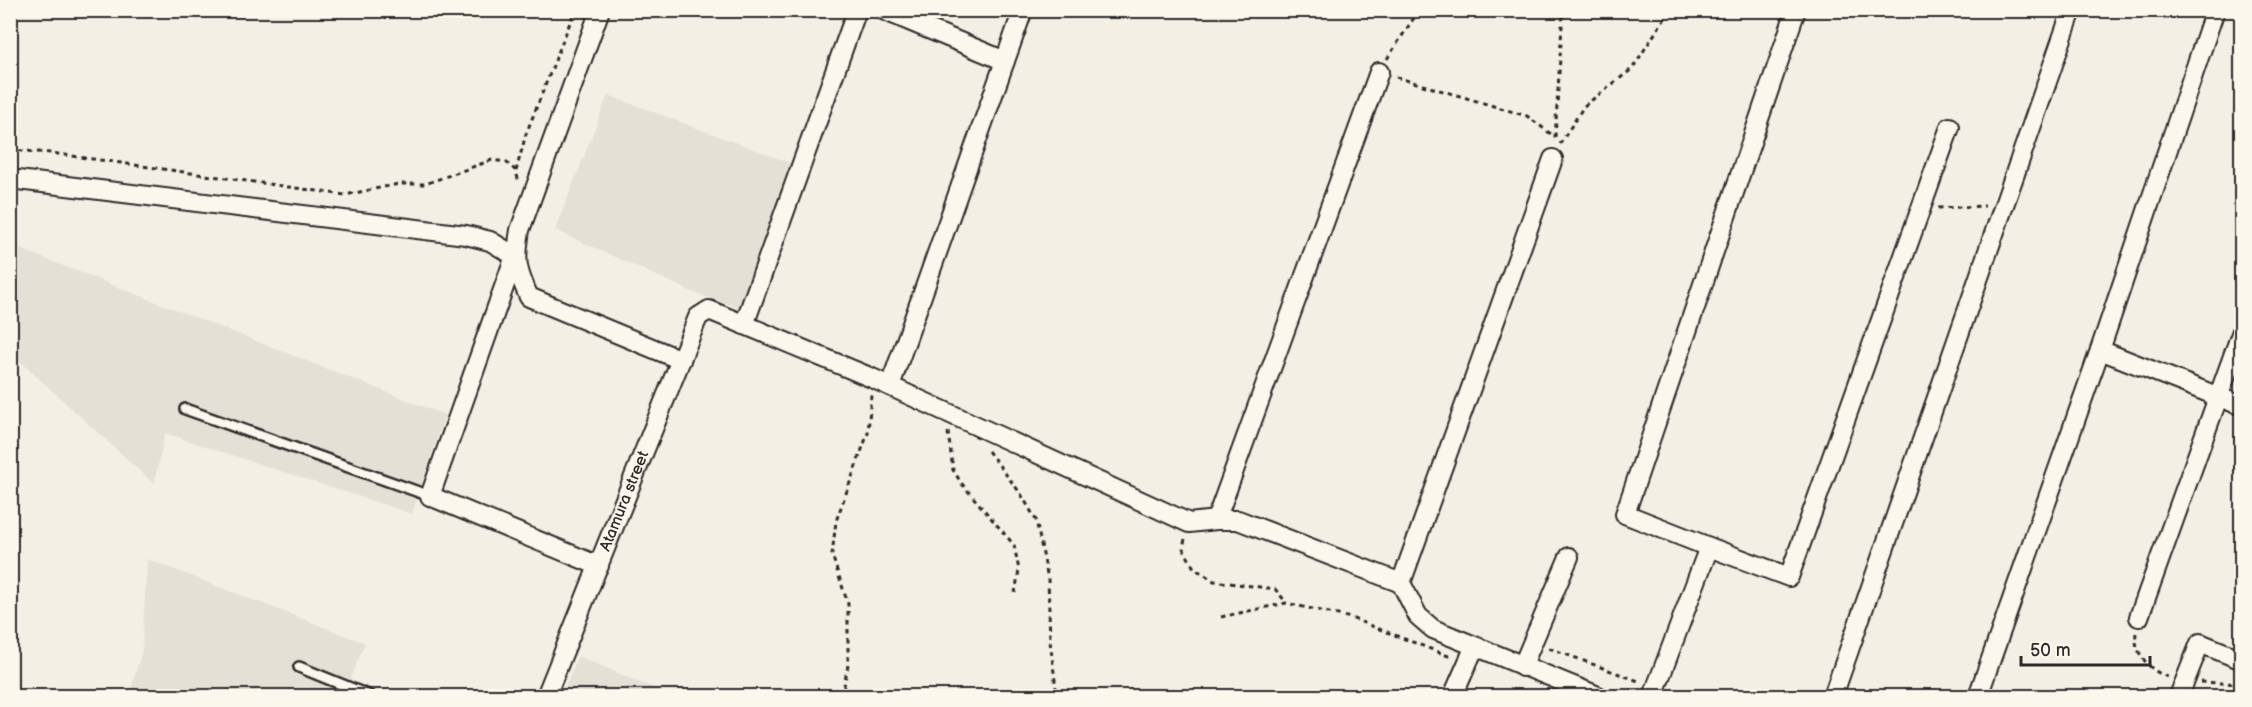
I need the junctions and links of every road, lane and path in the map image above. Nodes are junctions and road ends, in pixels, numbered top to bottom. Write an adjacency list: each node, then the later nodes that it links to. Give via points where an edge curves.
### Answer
1 (574, 10): 18 (path, via 526,134)
2 (600, 10): 22 (street)
3 (857, 10): 24 (street)
4 (1023, 10): 12 (street)
5 (1419, 10): 13 (path)
6 (1563, 10): 15 (path)
7 (1670, 10): 17 (path, via 1632,69 1584,106)
8 (1796, 10): 38 (street, via 1625,514)
9 (2072, 10): 20 (street)
10 (2215, 10): 26 (street)
11 (889, 12): 12 (street)
12 (1005, 61): 29 (street)
13 (1379, 72): 15 (path, via 1527,116); 36 (street)
14 (1950, 127): 21 (street)
15 (1555, 137): 17 (path)
16 (10, 150): 18 (path, via 345,195 399,184 425,184 492,160 506,162)
17 (1553, 159): 41 (street)
18 (516, 171): 22 (path)
19 (10, 179): 23 (street, via 466,235 490,241)
20 (2004, 206): 21 (path); 58 (street)
21 (1921, 208): 38 (street, via 1789,577)
22 (526, 213): 23 (street)
23 (516, 256): 27 (street, via 529,297); 35 (street)
24 (744, 325): 27 (street, Atamura street, via 709,310 698,317); 28 (street)
25 (2241, 331): 30 (street)
26 (2100, 351): 30 (street); 59 (street)
27 (681, 360): 40 (street, Atamura street)
28 (872, 378): 29 (street); 54 (path, via 868,433 836,521 832,555 848,604 848,665)
29 (890, 386): 33 (street)
30 (2219, 397): 31 (street); 45 (street)
31 (2241, 406)
32 (185, 409): 35 (lane)
33 (945, 410): 37 (street); 42 (path, via 953,470 1014,545 1019,570)
34 (986, 448): 55 (path, via 1036,520 1048,579)
35 (430, 496): 40 (street)
36 (1216, 520): 37 (street); 41 (street, via 1238,520)
37 (1189, 523): 43 (path, via 1183,548 1194,568 1214,581 1275,589)
38 (1709, 548): 51 (street)
39 (1569, 557): 46 (street)
40 (599, 566): 53 (street, Atamura street)
41 (1401, 583): 47 (street, via 1418,616)
42 (1015, 593)
43 (1286, 603): 44 (path); 47 (path, via 1351,618)
44 (1221, 617)
45 (2139, 617)
46 (1533, 642): 50 (street); 51 (path)
47 (1471, 656): 50 (street); 56 (street)
48 (2241, 660): 60 (street, via 2200,643)
49 (299, 667): 52 (lane)
50 (1522, 667): 57 (street)
51 (1654, 692)
52 (370, 696)
53 (546, 696)
54 (842, 696)
55 (1057, 696)
56 (1453, 696)
57 (1598, 696)
58 (1833, 696)
59 (1978, 696)
60 (2179, 696)

